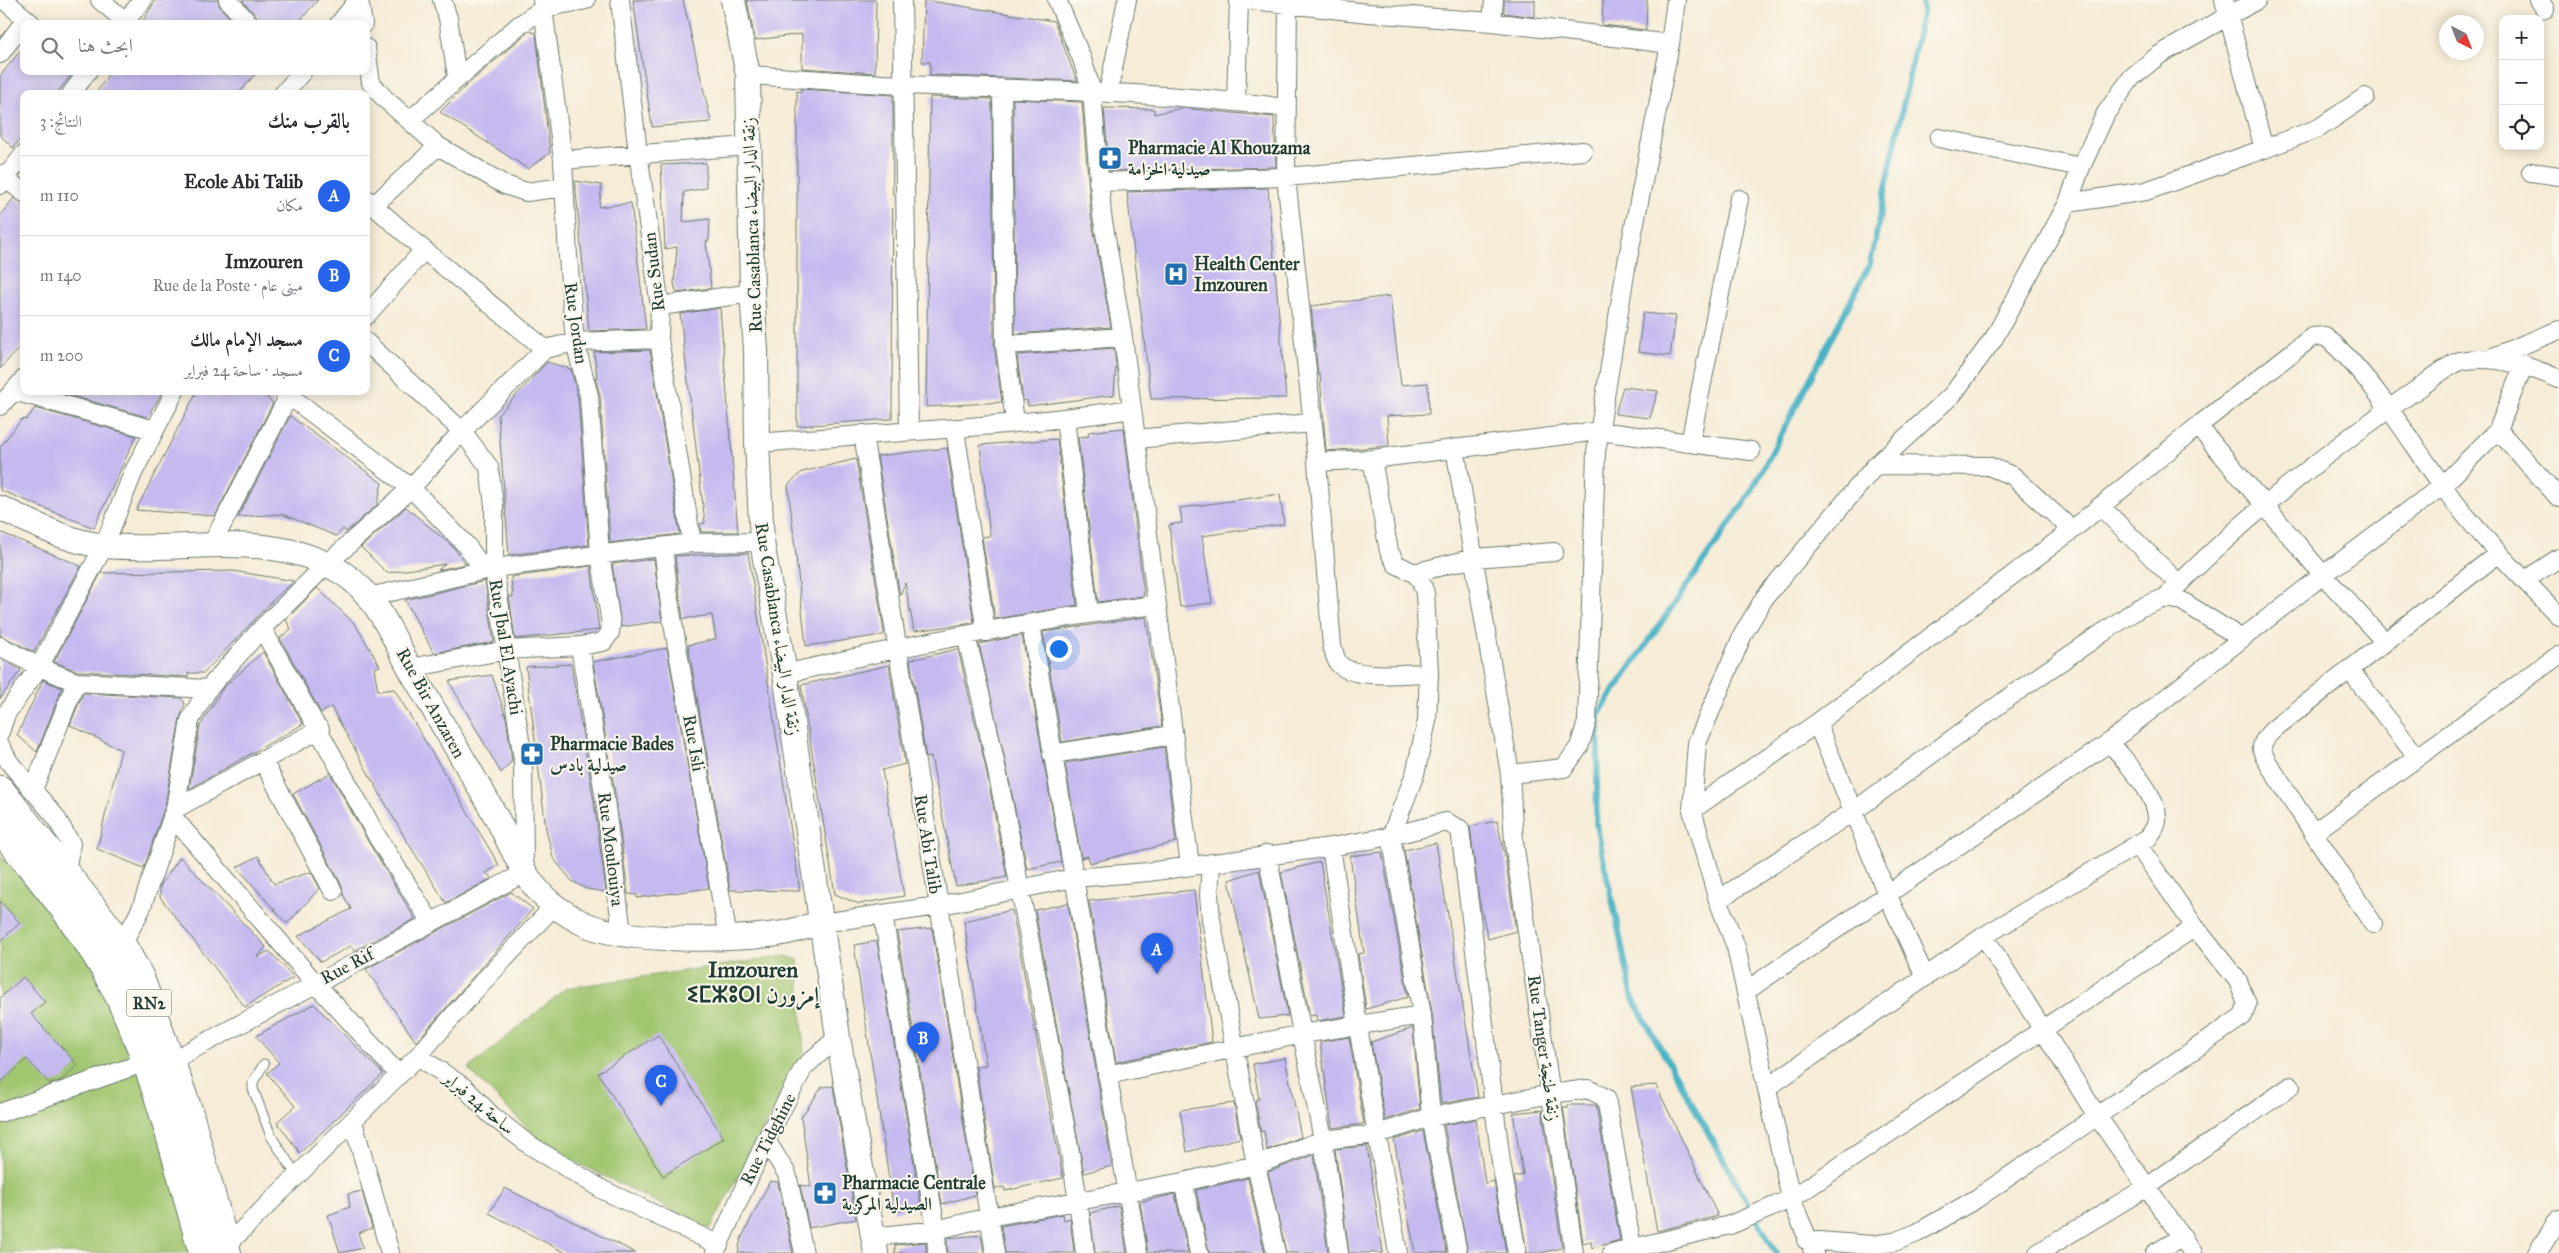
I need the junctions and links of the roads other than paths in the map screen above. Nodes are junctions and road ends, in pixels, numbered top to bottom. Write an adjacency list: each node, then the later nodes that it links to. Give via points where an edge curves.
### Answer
1 (4, 0): 21 (street)
2 (100, 0): 22 (street)
3 (143, 0): 23 (street)
4 (228, 0): 24 (street)
5 (359, 0): 25 (street); 26 (street)
6 (442, 0): 35 (street)
7 (586, 0): 18 (street)
8 (620, 0): 50 (street, Rue Sudan)
9 (732, 0): 34 (main road, Rue Casablanca زنقة الدار البيضاء)
10 (902, 0): 36 (street)
11 (1058, 0): 40 (street, via 1082,60)
12 (1127, 0): 40 (street)
13 (1239, 0): 42 (street)
14 (1251, 0): 19 (street)
15 (1494, 0): 27 (street)
16 (1676, 0): 29 (street)
17 (2257, 0): 20 (street)
18 (543, 4): 35 (street); 52 (street, Rue Jordan)
19 (1288, 4): 27 (street); 43 (street)
20 (2226, 8): 48 (street); 53 (street, via 2132,77 2106,113)
21 (28, 20)
22 (121, 20)
23 (126, 20)
24 (246, 20)
25 (342, 20)
26 (362, 20)
27 (1492, 22): 29 (street)
28 (20, 31): 30 (street)
29 (1670, 44): 95 (street, via 1626,268)
30 (0, 54)
31 (85, 75): 38 (street)
32 (297, 75): 39 (street)
33 (370, 75): 44 (street, via 371,82 384,98)
34 (748, 75): 36 (street); 47 (main road, Rue Casablanca زنقة الدار البيضاء)
35 (457, 77): 44 (street)
36 (902, 85): 37 (street); 91 (street)
37 (1002, 88): 40 (street); 72 (street)
38 (74, 90)
39 (286, 90)
40 (1100, 93): 42 (street); 58 (street)
41 (2365, 97): 48 (street, via 2319,128)
42 (1236, 101): 43 (street)
43 (1286, 108): 56 (street)
44 (410, 120): 46 (street)
45 (1939, 138): 53 (street)
46 (438, 146): 59 (street, via 505,185 526,192); 62 (street)
47 (748, 146): 50 (street); 65 (main road, Rue Casablanca زنقة الدار البيضاء)
48 (2264, 149): 63 (street, via 2146,191)
49 (1583, 152): 56 (street)
50 (638, 153): 52 (street); 66 (street, Rue Sudan)
51 (20, 159): 57 (street)
52 (563, 160): 59 (street, Rue Jordan)
53 (2081, 167): 63 (street)
54 (2531, 172): 55 (street)
55 (2559, 176)
56 (1286, 177): 58 (street); 88 (street)
57 (2, 179): 60 (street)
58 (1098, 182): 69 (street)
59 (564, 187): 71 (street, Rue Jordan)
60 (20, 190)
61 (1739, 199): 99 (street)
62 (370, 203): 64 (street)
63 (2068, 203): 104 (street, via 1994,338 1959,386)
64 (424, 250): 67 (street); 74 (street)
65 (752, 293): 66 (street); 98 (main road, Rue Casablanca زنقة الدار البيضاء)
66 (660, 306): 70 (street, Rue Sudan)
67 (370, 311)
68 (2559, 330): 75 (street)
69 (1123, 337): 72 (street); 84 (street)
70 (659, 339): 71 (street); 113 (street, Rue Sudan)
71 (575, 342): 74 (street); 118 (street, Rue Jordan, via 589,396)
72 (1005, 345): 87 (street)
73 (370, 346): 94 (street, Rue Jbal El Ayachi)
74 (545, 349): 94 (street)
75 (2488, 360): 76 (street); 85 (street, via 2459,361)
76 (2524, 364): 77 (street); 93 (street)
77 (2559, 379)
78 (19, 385): 83 (street)
79 (49, 395): 90 (street)
80 (173, 395): 90 (street)
81 (286, 395): 114 (street)
82 (291, 395): 106 (street)
83 (0, 406)
84 (1132, 409): 86 (street); 97 (street)
85 (2389, 409): 89 (street, via 2325,336 2312,338); 105 (street); 109 (street)
86 (1065, 420): 87 (street); 131 (street)
87 (1015, 422): 92 (street)
88 (1312, 423): 97 (street); 103 (street)
89 (2198, 426): 108 (street); 109 (street)
90 (154, 430): 115 (street)
91 (909, 430): 92 (street); 96 (street)
92 (956, 430): 135 (street)
93 (2498, 430): 105 (street); 107 (street)
94 (462, 431): 106 (street); 123 (street, Rue Jbal El Ayachi, via 489,467 494,505)
95 (1599, 431): 99 (street); 100 (street); 160 (street, via 1587,722 1579,747 1564,768)
96 (863, 434): 98 (street); 141 (street, Rue Abi Talib)
97 (1136, 439): 130 (street)
98 (757, 442): 112 (main road, Rue Casablanca زنقة الدار البيضاء)
99 (1690, 443): 101 (street)
100 (1455, 448): 102 (street); 120 (street, Rue Tanger زنقة طنجة)
101 (1751, 452)
102 (1372, 459): 103 (street); 124 (street, via 1389,551 1396,564)
103 (1317, 462): 147 (street, via 1332,646 1338,664 1359,674)
104 (1876, 465): 111 (street, via 1988,466 2012,476); 163 (street, via 1765,597 1743,634 1697,743)
105 (2442, 486): 119 (street); 125 (street)
106 (411, 488): 122 (street); 123 (street)
107 (2559, 498)
108 (2100, 506): 111 (street); 127 (street)
109 (2265, 506): 125 (street); 127 (street)
110 (0, 508): 115 (main road, Rue Bir Anzaren, via 44,529)
111 (2072, 530): 151 (street)
112 (762, 542): 113 (street); 148 (main road, Rue Casablanca زنقة الدار البيضاء)
113 (692, 543): 116 (street)
114 (212, 544): 115 (main road, Rue Bir Anzaren); 122 (main road, Rue Bir Anzaren, via 273,548 307,555)
115 (104, 546): 144 (street)
116 (663, 547): 118 (street); 190 (street, Rue Isli)
117 (1554, 552): 120 (street)
118 (600, 554): 123 (street); 140 (street, Rue Jordan, via 612,624 603,642)
119 (2499, 554): 126 (street); 138 (street)
120 (1474, 558): 124 (street); 160 (street, Rue Tanger زنقة طنجة)
121 (2559, 558): 126 (street)
122 (327, 564): 128 (main road, Rue Bir Anzaren, via 346,575); 134 (street)
123 (489, 569): 128 (street); 142 (street, Rue Jbal El Ayachi)
124 (1414, 572): 147 (street, via 1425,593)
125 (2323, 575): 137 (street); 138 (street)
126 (2525, 580): 132 (street)
127 (2179, 584): 129 (street)
128 (369, 597): 145 (main road, Rue Bir Anzaren)
129 (2165, 598): 137 (street, via 2182,600); 164 (street, via 2139,608 2015,693)
130 (1155, 605): 131 (street); 154 (street)
131 (1089, 613): 133 (street)
132 (2559, 616)
133 (1031, 624): 135 (street); 157 (street)
134 (262, 628): 150 (street); 152 (street)
135 (986, 632): 136 (street)
136 (966, 636): 141 (street); 177 (street, via 983,700)
137 (2242, 639): 155 (street)
138 (2385, 642): 146 (street)
139 (0, 646): 144 (street)
140 (580, 646): 142 (street); 188 (street, Rue Moulouiya, via 606,800)
141 (897, 647): 148 (street); 182 (street, Rue Abi Talib)
142 (507, 650): 145 (street); 174 (street, Rue Jbal El Ayachi, via 523,760)
143 (2559, 655): 158 (street)
144 (39, 667): 149 (street); 153 (street, via 6,714)
145 (410, 668): 174 (main road, Rue Bir Anzaren, via 495,815)
146 (2349, 670): 158 (street); 167 (street, via 2275,728 2261,746 2262,753)
147 (1429, 673): 168 (street, via 1427,721 1415,774)
148 (785, 674): 185 (main road, Rue Casablanca زنقة الدار البيضاء)
149 (76, 682): 150 (street); 162 (street)
150 (208, 690): 165 (street, via 190,720)
151 (1817, 723): 163 (street); 164 (street)
152 (320, 729): 159 (street); 184 (street, via 378,838)
153 (0, 732)
154 (1172, 734): 157 (street); 173 (street)
155 (2110, 742): 169 (street, via 2152,798 2157,816 2156,826 2148,838); 179 (street)
156 (0, 745): 162 (street, via 9,762)
157 (1052, 754): 176 (street, via 1070,844)
158 (2417, 757): 167 (street)
159 (262, 761): 165 (street); 178 (street)
160 (1510, 774): 208 (street, Rue Tanger زنقة طنجة, via 1514,842)
161 (0, 790): 175 (highway, RN2)
162 (34, 790): 175 (street, via 55,816 71,844)
163 (1692, 810): 180 (street)
164 (1854, 811): 179 (street); 180 (street)
165 (173, 813): 191 (street, via 141,909); 193 (street)
166 (0, 828): 202 (highway, RN2, via 87,940)
167 (2313, 833): 186 (street)
168 (1391, 836): 170 (street); 195 (street); 209 (street, via 1446,822 1460,829)
169 (2138, 844): 187 (street); 189 (street)
170 (1331, 846): 171 (street); 196 (street)
171 (1267, 854): 172 (street); 198 (street)
172 (1211, 862): 173 (street); 200 (street, via 1211,919)
173 (1190, 866): 176 (street)
174 (524, 873): 181 (main road, Rue Bir Anzaren); 184 (street, Rue Rif)
175 (65, 875): 191 (highway, RN2)
176 (1073, 878): 177 (street); 205 (street)
177 (1020, 888): 182 (street); 223 (street)
178 (333, 891)
179 (1887, 894): 192 (street); 194 (street)
180 (1718, 900): 194 (street, via 1736,947)
181 (554, 906): 188 (main road, Rue Bir Anzaren, via 587,925); 201 (street, via 478,986)
182 (937, 906): 183 (street); 224 (street, Rue Abi Talib)
183 (883, 915): 185 (street); 226 (street)
184 (430, 921): 193 (street, Rue Rif)
185 (822, 923): 190 (main road, Rue Bir Anzaren, via 779,934); 199 (main road, Rue Casablanca زنقة الدار البيضاء)
186 (2373, 924)
187 (2195, 927): 197 (street); 211 (street, via 2238,981 2247,1004 2243,1016)
188 (622, 933): 190 (main road, Rue Bir Anzaren)
189 (1984, 936): 192 (street); 197 (street)
190 (728, 938)
191 (122, 945): 202 (highway, RN2, via 140,978)
192 (1925, 977): 207 (street)
193 (315, 983): 202 (street, Rue Rif); 204 (street)
194 (1746, 991): 207 (street)
195 (1422, 1015): 196 (street); 212 (street)
196 (1358, 1026): 198 (street); 214 (street)
197 (2042, 1029): 211 (street); 222 (street)
198 (1302, 1034): 200 (street); 216 (street)
199 (838, 1037): 215 (street, Rue Tidghine, via 804,1067); 228 (main road, Rue Casablanca زنقة الدار البيضاء)
200 (1235, 1048): 205 (street); 217 (street)
201 (418, 1056): 204 (street); 230 (street, ساحة 24 فبراير, via 465,1088 491,1116 528,1144 603,1190)
202 (158, 1062): 210 (street, Rue Rif); 233 (highway, RN2, via 188,1110)
203 (264, 1064): 218 (lane, via 253,1082 253,1089 270,1136)
204 (399, 1075): 213 (street)
205 (1107, 1075): 221 (street)
206 (2290, 1086): 220 (street)
207 (1768, 1087): 222 (street)
208 (1551, 1094): 209 (street); 234 (street, via 1588,1089 1606,1098); 247 (street, Rue Tanger زنقة طنجة)
209 (1494, 1106): 212 (street); 246 (street)
210 (0, 1113)
211 (2097, 1116): 220 (street); 231 (street, via 1976,1199 1918,1233)
212 (1430, 1117): 214 (street); 245 (street)
213 (353, 1122): 218 (street); 235 (street)
214 (1377, 1134): 216 (street); 244 (street)
215 (766, 1140): 230 (street, Rue Tidghine); 236 (street, via 787,1174)
216 (1323, 1140): 217 (street); 243 (street)
217 (1256, 1165): 219 (street); 242 (street)
218 (297, 1176): 233 (street)
219 (1184, 1182): 221 (street); 241 (street)
220 (2147, 1187): 227 (street); 249 (street)
221 (1127, 1191): 223 (street); 240 (street)
222 (1791, 1199): 229 (street); 234 (street, via 1730,1225)
223 (1079, 1200): 224 (street); 239 (street)
224 (989, 1217): 226 (street); 238 (street, Rue Abi Talib)
225 (2559, 1219): 232 (street)
226 (936, 1230): 228 (street); 237 (street)
227 (2183, 1237): 250 (street); 251 (street)
228 (874, 1245)
229 (1810, 1246): 231 (street)
230 (717, 1249)
231 (1873, 1249)
232 (2544, 1250)
233 (218, 1251)
234 (1633, 1251): 248 (street)
235 (390, 1253)
236 (804, 1253)
237 (937, 1253)
238 (995, 1253)
239 (1085, 1253)
240 (1138, 1253)
241 (1199, 1253)
242 (1276, 1253)
243 (1339, 1253)
244 (1398, 1253)
245 (1458, 1253)
246 (1517, 1253)
247 (1574, 1253)
248 (1612, 1253)
249 (2038, 1253)
250 (2155, 1253)
251 (2193, 1253)

